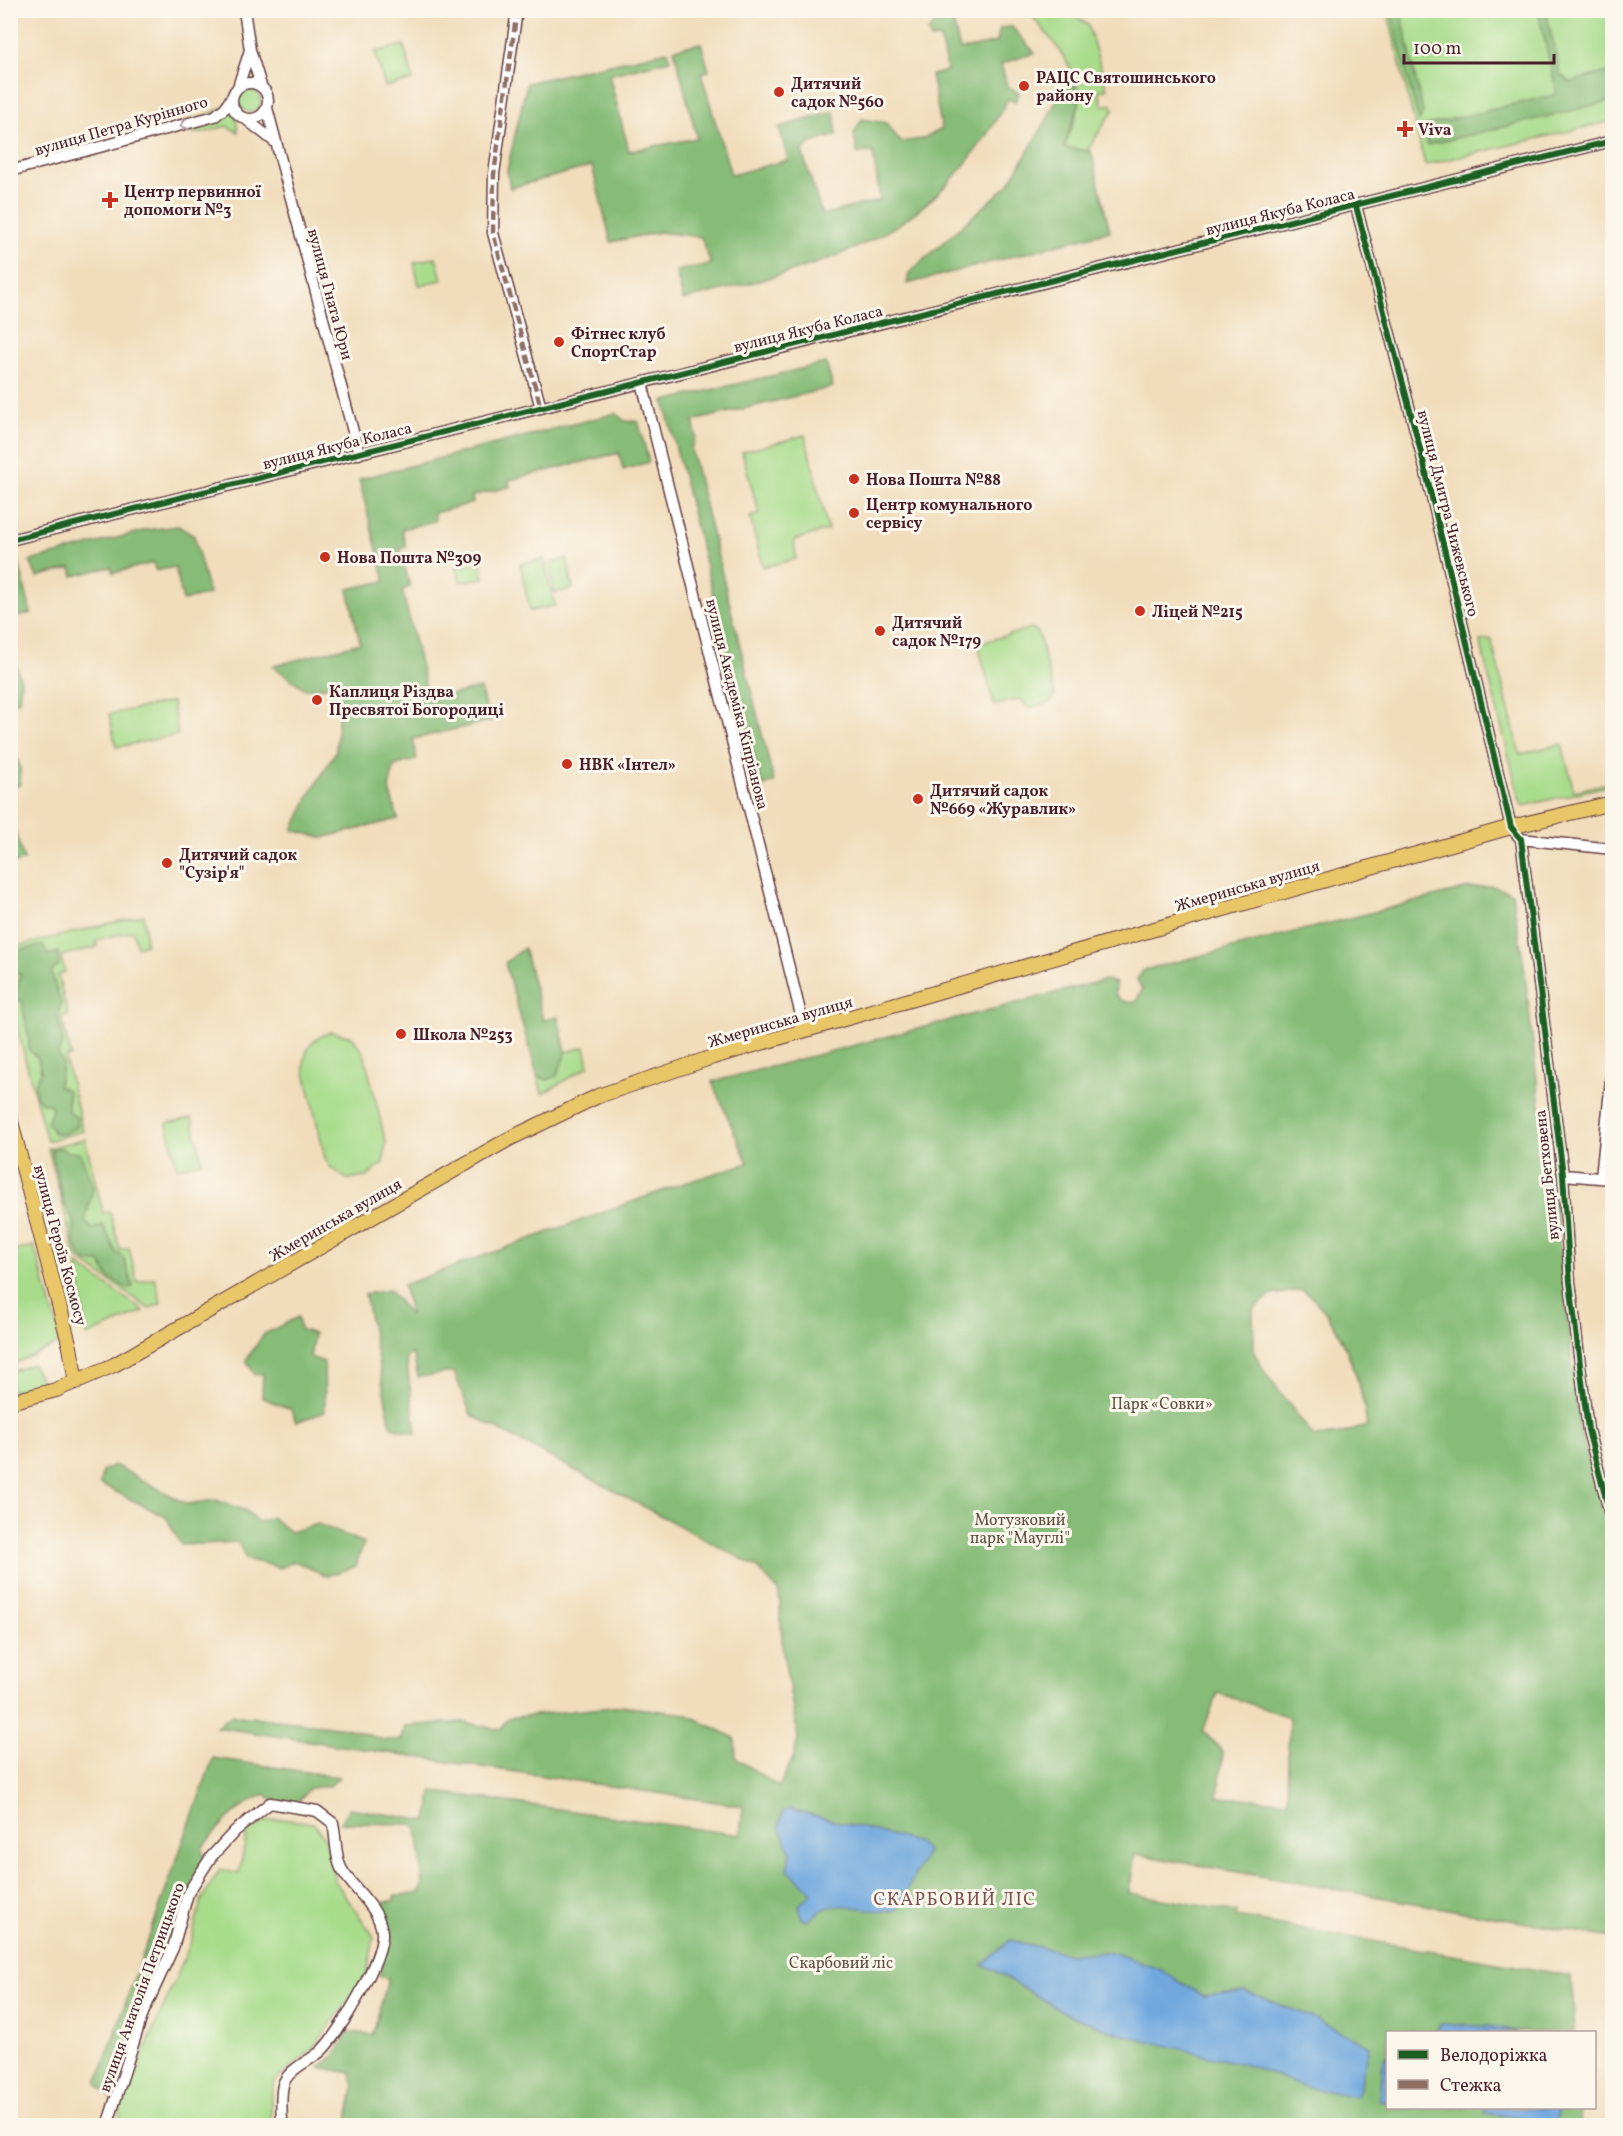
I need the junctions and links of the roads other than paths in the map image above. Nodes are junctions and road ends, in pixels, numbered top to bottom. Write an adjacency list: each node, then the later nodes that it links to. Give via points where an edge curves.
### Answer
1 (244, 10): 3 (street)
2 (517, 10): 14 (street, via 494,174 493,233)
3 (250, 50): 4 (street); 5 (street)
4 (261, 86): 5 (street, via 249,82); 7 (street, via 268,96)
5 (238, 87): 6 (street)
6 (232, 97): 8 (street, via 233,109); 11 (street, вулиця Петра Курінного, one-way to 11, via 214,116)
7 (267, 108): 8 (street, via 259,117); 10 (street, вулиця Гната Юри)
8 (247, 120): 10 (street)
9 (1612, 141): 12 (street, вулиця Якуба Коласа)
10 (275, 142): 15 (street, вулиця Гната Юри)
11 (10, 171)
12 (1356, 206): 13 (street, вулиця Якуба Коласа); 18 (street, вулиця Дмитра Чижевського, via 1421,452)
13 (642, 383): 14 (street, вулиця Якуба Коласа); 21 (street, вулиця Академіка Кіпріанова)
14 (541, 408): 15 (street, вулиця Якуба Коласа)
15 (359, 454): 16 (street, вулиця Якуба Коласа)
16 (10, 540)
17 (1612, 803): 18 (main road, Жмеринська вулиця)
18 (1510, 827): 19 (street); 21 (main road, Жмеринська вулиця)
19 (1521, 839): 20 (street); 24 (street, вулиця Бетховена)
20 (1612, 849)
21 (805, 1032): 26 (main road, Жмеринська вулиця, via 713,1057 578,1104 500,1144 114,1365)
22 (1612, 1070): 25 (street)
23 (10, 1118): 26 (main road, вулиця Героїв Космосу)
24 (1563, 1175): 25 (street); 28 (street, вулиця Бетховена, via 1570,1282 1588,1430)
25 (1607, 1179)
26 (76, 1382): 27 (main road, Жмеринська вулиця)
27 (10, 1402)
28 (1610, 1507): 29 (street, вулиця Бетховена)
29 (1612, 1522)
30 (107, 2126): 31 (street, вулиця Анатолія Петрицького, via 143,2013 173,1948 188,1893 219,1848 270,1803 317,1811 333,1823 339,1865 370,1904 382,1931 370,1978 322,2050 288,2075 283,2084)
31 (282, 2126)

